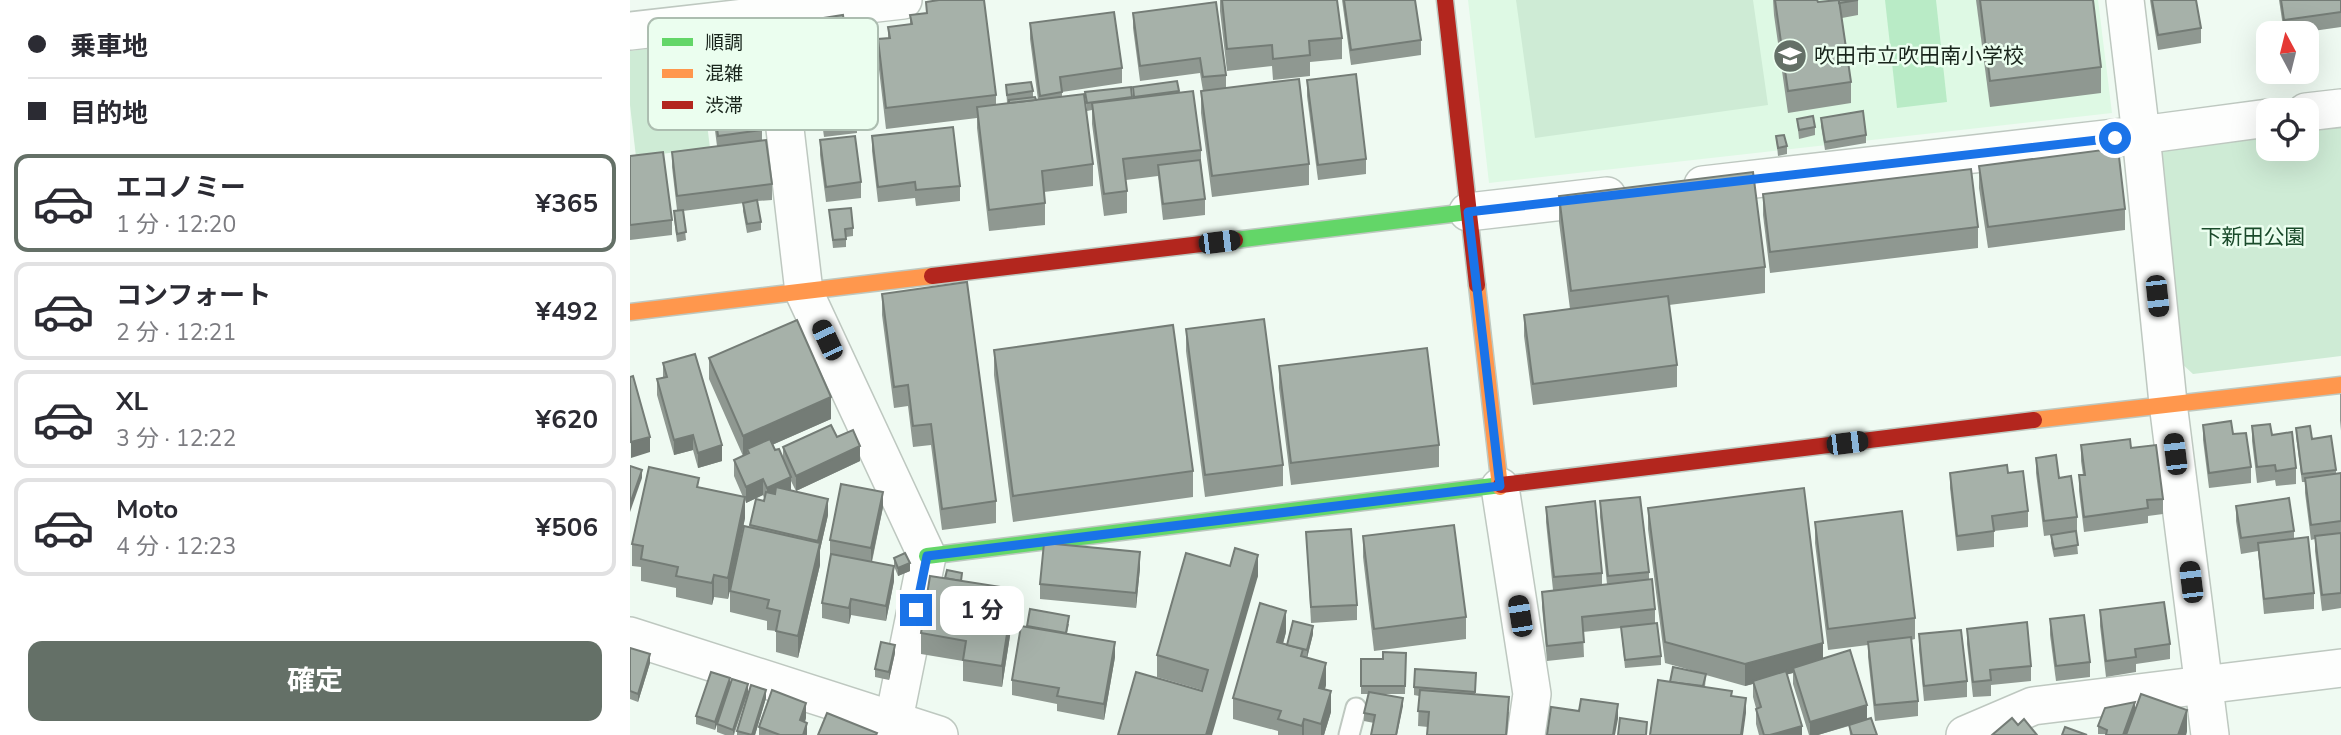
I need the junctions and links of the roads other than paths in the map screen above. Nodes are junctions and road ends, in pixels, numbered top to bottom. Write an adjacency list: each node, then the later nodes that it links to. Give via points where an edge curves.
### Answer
1 (903, 0): 4 (street)
2 (1445, 0): 13 (street)
3 (2125, 0): 12 (street)
4 (771, 8): 5 (street)
5 (710, 18)
6 (648, 28): 7 (street)
7 (630, 31)
8 (2341, 108): 9 (street)
9 (2319, 111)
10 (2256, 120): 12 (street)
11 (785, 130): 14 (street)
12 (2141, 135): 13 (street); 17 (street)
13 (1468, 212): 14 (street); 18 (street)
14 (804, 292): 15 (street); 19 (street)
15 (630, 312)
16 (2341, 385): 17 (street)
17 (2168, 403): 18 (street); 22 (street)
18 (1500, 486): 19 (street); 27 (street, via 1532,694)
19 (927, 556): 24 (street)
20 (630, 636): 24 (street)
21 (2341, 668): 22 (street)
22 (2204, 684): 28 (street, via 2033,706); 29 (street)
23 (1356, 708): 26 (lane)
24 (894, 719): 25 (street)
25 (939, 735)
26 (1349, 735)
27 (1526, 735)
28 (1965, 735)
29 (2210, 735)

